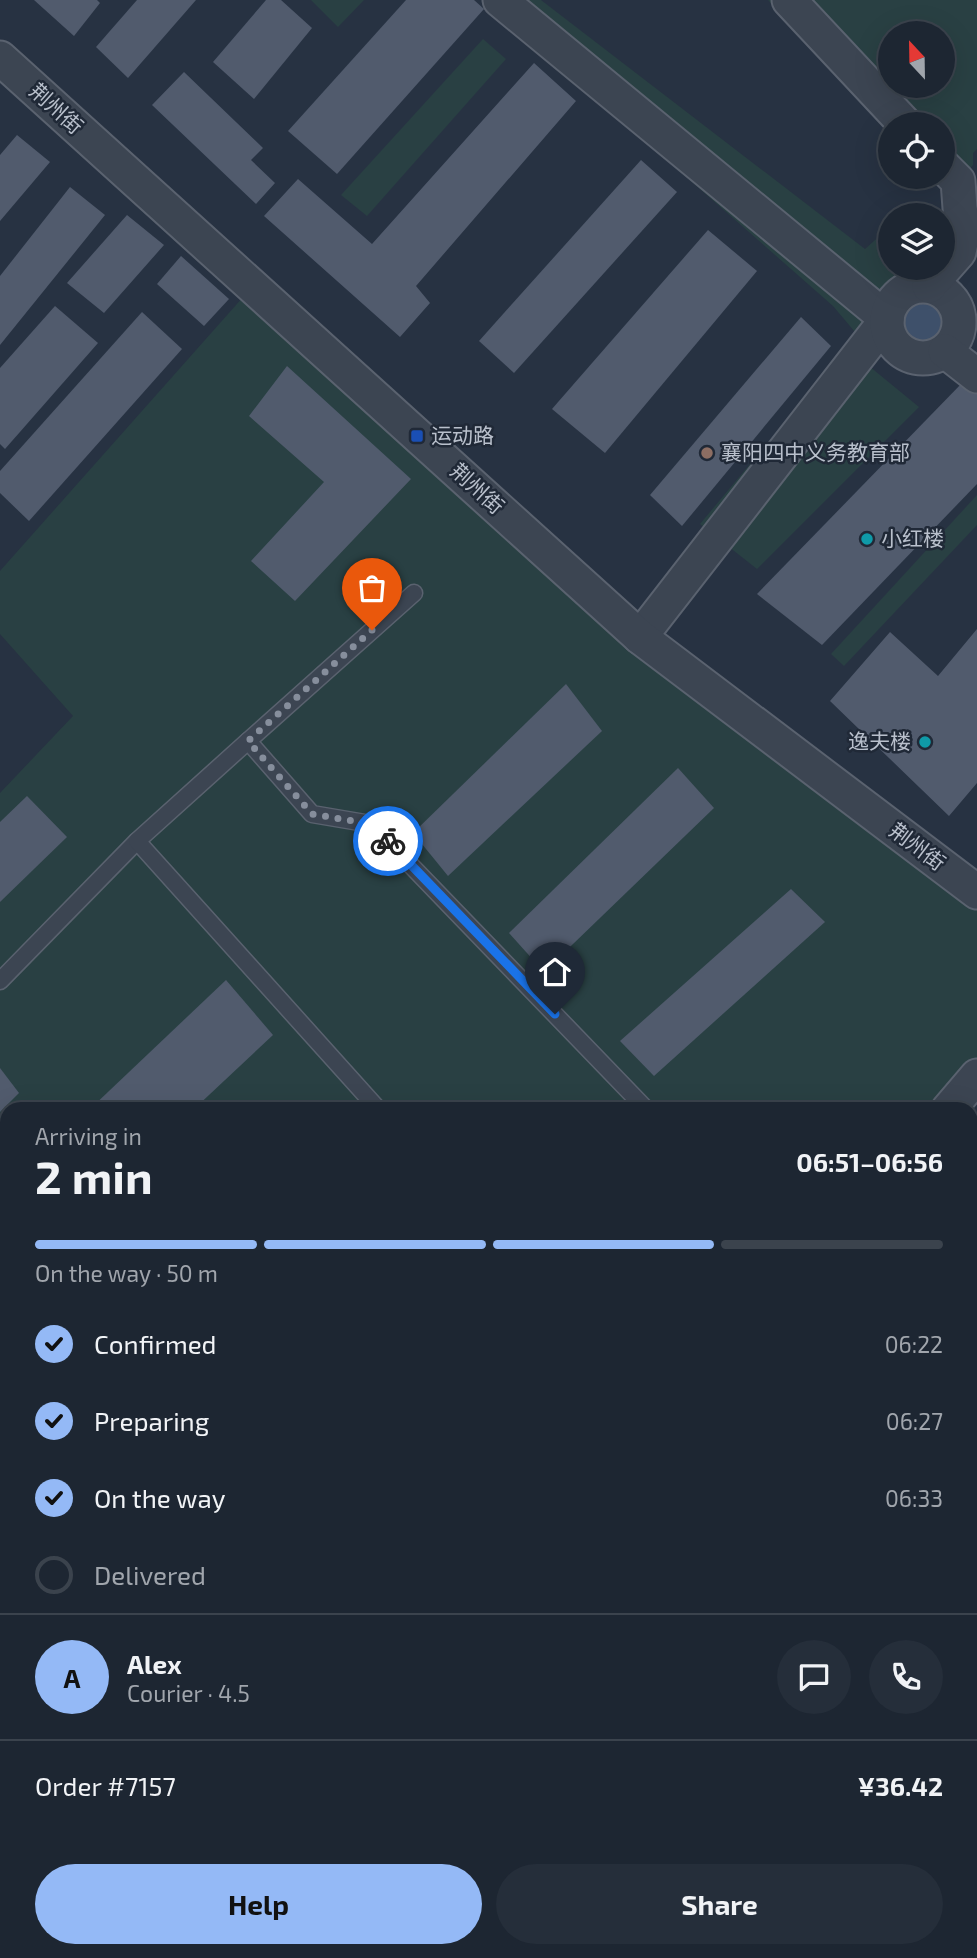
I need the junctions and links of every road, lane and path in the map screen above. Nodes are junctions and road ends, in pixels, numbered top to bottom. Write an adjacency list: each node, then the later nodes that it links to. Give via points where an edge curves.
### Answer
1 (500, 0): 7 (street)
2 (789, 0): 4 (street)
3 (0, 58): 11 (street, 荆州街)
4 (894, 112)
5 (955, 178): 6 (street, via 964,229 959,252)
6 (929, 286): 7 (street, via 917,286 896,297); 8 (street, via 950,297 957,308 958,332)
7 (887, 319): 8 (street, via 892,342 910,356 922,358); 11 (street)
8 (945, 351): 9 (street)
9 (977, 376)
10 (414, 593): 12 (lane)
11 (640, 637): 14 (street, 荆州街)
12 (248, 741): 13 (lane); 18 (lane, via 312,814 371,824)
13 (137, 841): 15 (lane); 17 (lane)
14 (977, 892)
15 (0, 981)
16 (977, 1076): 19 (street)
17 (372, 1102)
18 (639, 1102)
19 (955, 1102)

